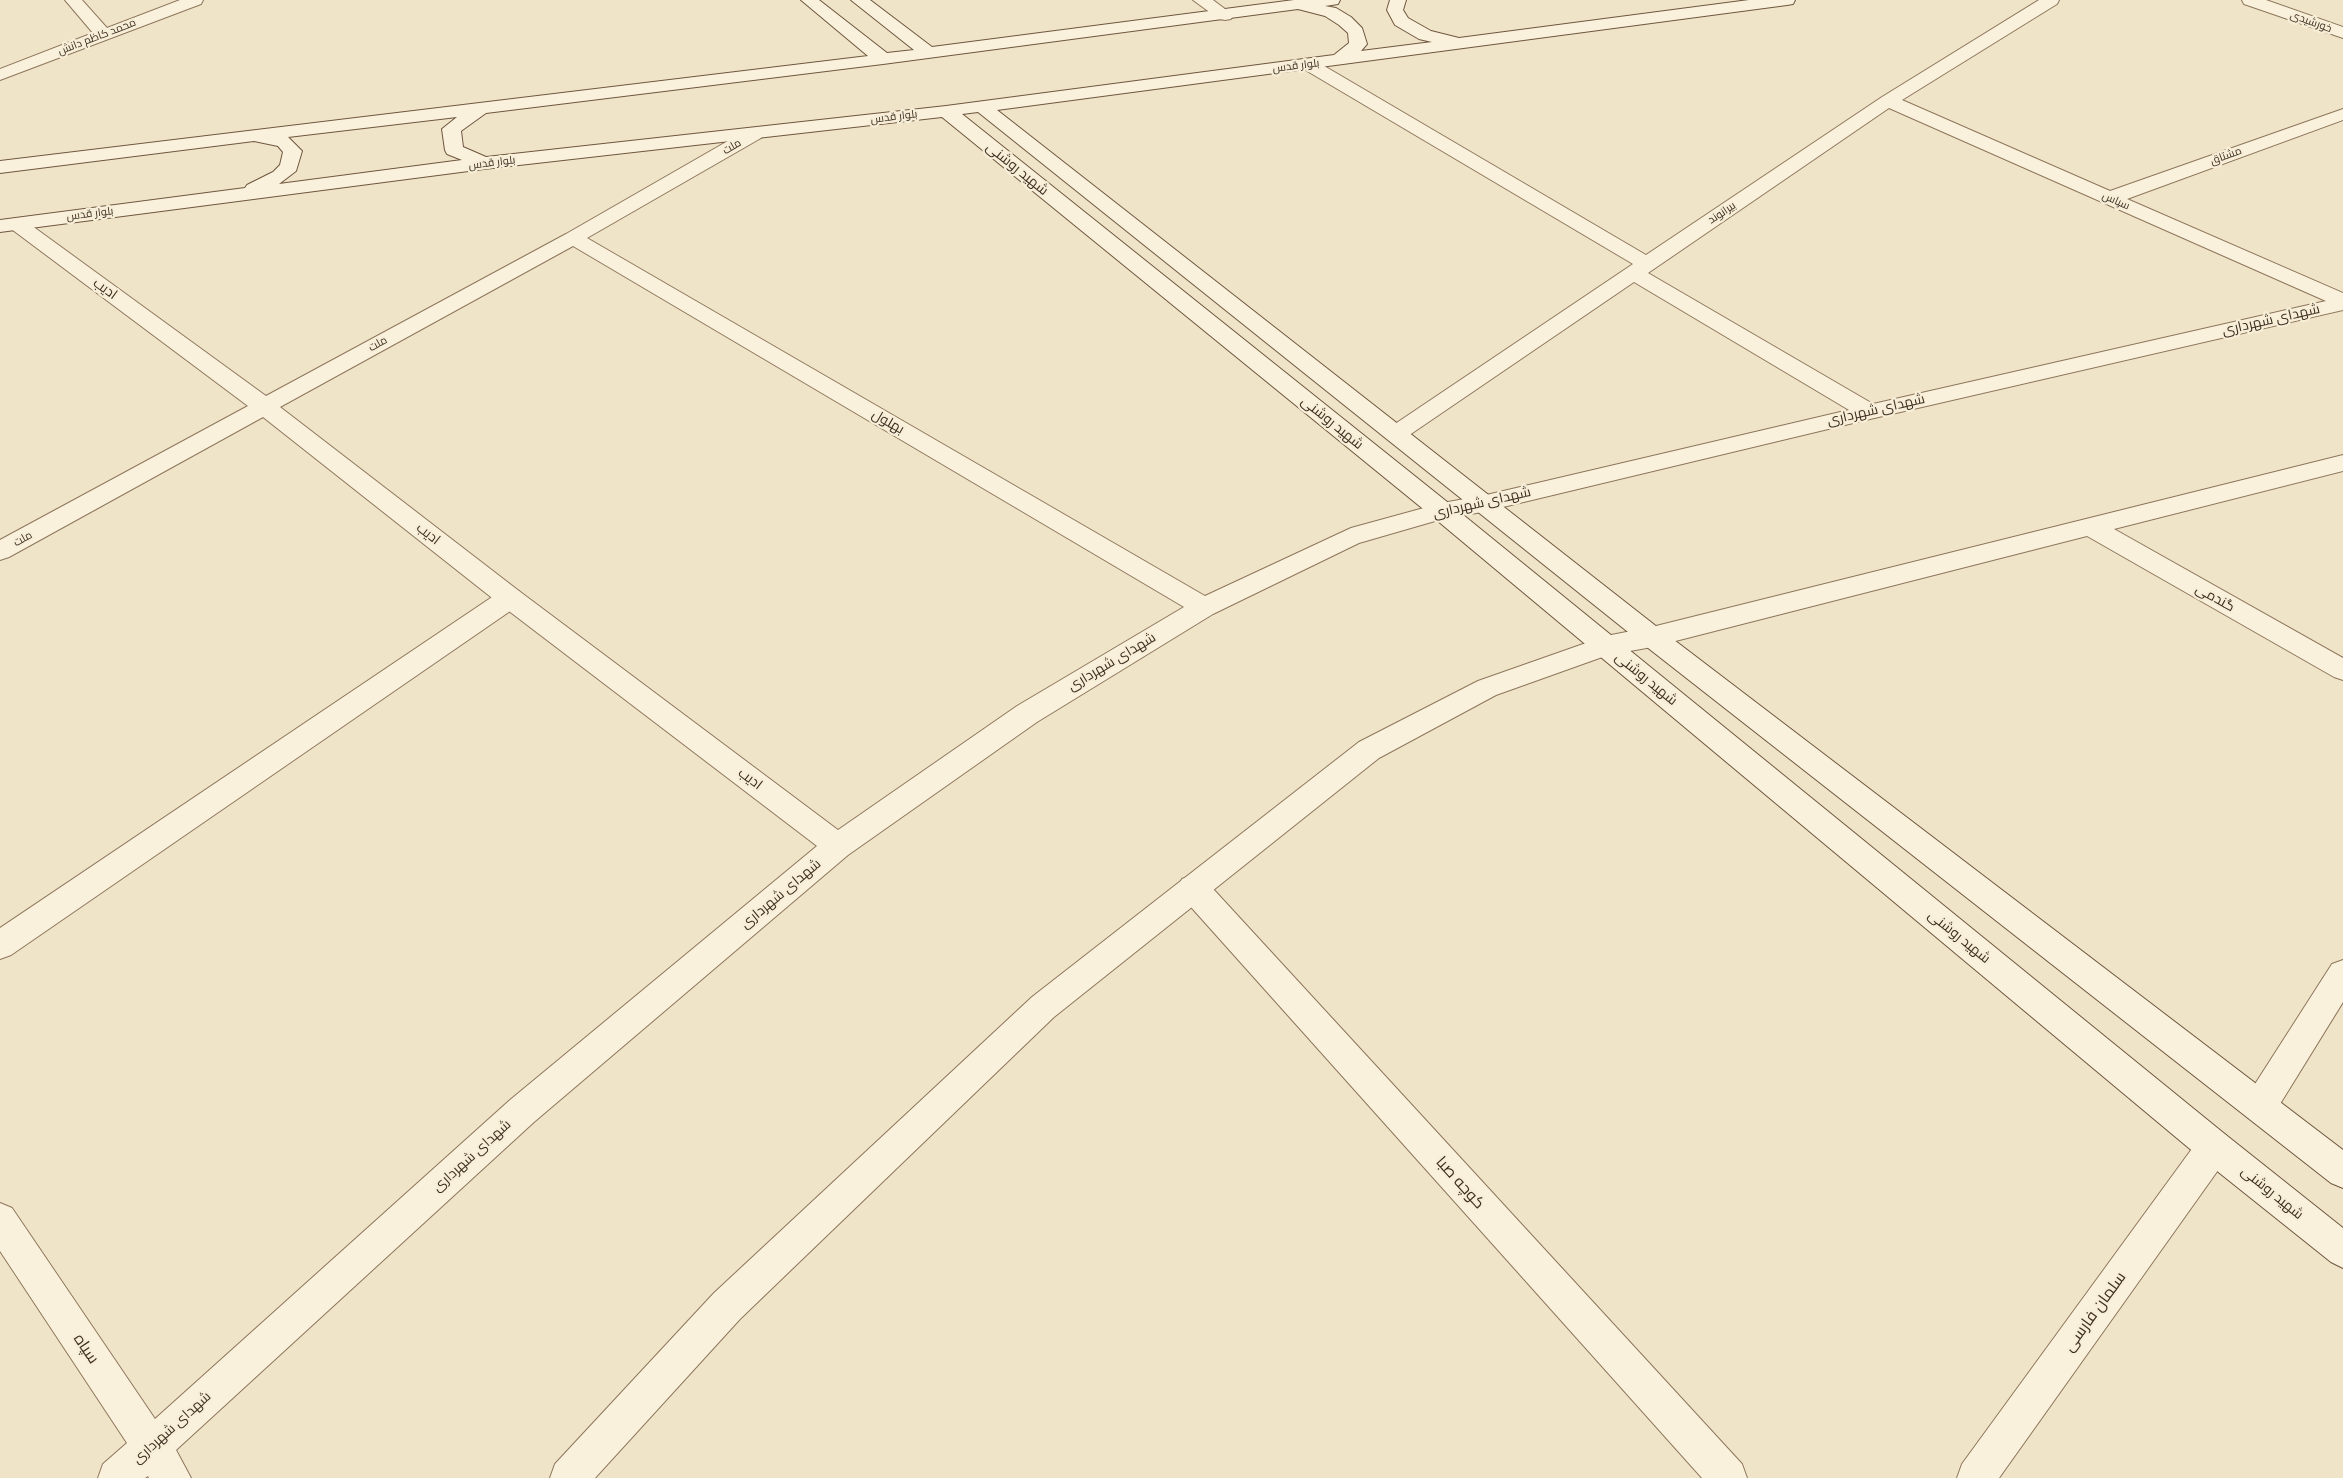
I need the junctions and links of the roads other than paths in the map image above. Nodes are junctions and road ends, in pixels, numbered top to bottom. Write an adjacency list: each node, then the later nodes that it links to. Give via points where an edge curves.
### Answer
1 (73, 0): 14 (street)
2 (195, 0): 14 (street, محمد کاظم دانش)
3 (810, 0): 17 (street)
4 (860, 0): 16 (street)
5 (1201, 0): 12 (street)
6 (1332, 0): 11 (street)
7 (1398, 0): 15 (street, via 1398,15 1411,28)
8 (1787, 0): 15 (street, بلوار قدس)
9 (2051, 0): 21 (street, بیرانوند)
10 (2250, 0): 13 (street, خورشیدی)
11 (1292, 6): 12 (street); 18 (street, via 1330,12 1345,20 1356,32 1358,44)
12 (1225, 15): 16 (street)
13 (2343, 33)
14 (104, 35): 20 (street, محمد کاظم دانش)
15 (1463, 44): 18 (street, بلوار قدس)
16 (929, 53): 17 (street)
17 (882, 59): 23 (street)
18 (1337, 60): 19 (street, بلوار قدس)
19 (1308, 64): 22 (street, بلوار قدس); 34 (street)
20 (0, 75)
21 (1888, 101): 31 (street, سپاس); 34 (street, بیرانوند)
22 (981, 106): 24 (street, بلوار قدس); 38 (street, شهید روشنی)
23 (481, 108): 27 (street); 28 (street, via 451,129 454,150)
24 (946, 111): 26 (street, بلوار قدس); 41 (street, شهید روشنی)
25 (2343, 114): 31 (street, مشتاق)
26 (754, 134): 28 (street, بلوار قدس); 33 (street, ملت)
27 (249, 136): 29 (street); 30 (street, via 284,142 294,151 289,167 280,176)
28 (484, 163): 30 (street, بلوار قدس)
29 (0, 167)
30 (236, 195): 32 (street, بلوار قدس)
31 (2110, 198): 35 (street, سپاس)
32 (8, 225): 36 (street, ادیب)
33 (573, 238): 36 (street, ملت); 45 (street, بهلول)
34 (1640, 269): 37 (street); 38 (street, بیرانوند)
35 (2343, 302): 37 (street, شهدای شهرداری)
36 (265, 407): 43 (street, ملت); 44 (street, ادیب)
37 (1870, 412): 40 (street, شهدای شهرداری)
38 (1397, 433): 40 (street, شهید روشنی)
39 (2343, 463): 42 (street)
40 (1482, 504): 41 (street, شهدای شهرداری); 46 (street, شهید روشنی)
41 (1442, 511): 45 (street, شهدای شهرداری, via 1351,537); 47 (street, شهید روشنی)
42 (2088, 526): 46 (street); 48 (street, گندمی)
43 (0, 551)
44 (510, 598): 49 (street, ادیب); 51 (street)
45 (1204, 607): 49 (street, شهدای شهرداری, via 1027,714)
46 (1652, 637): 47 (street); 53 (street, شهید روشنی)
47 (1606, 646): 50 (street, via 1487,688 1369,750); 54 (street, شهید روشنی)
48 (2343, 670)
49 (838, 846): 58 (street, شهدای شهرداری, via 522,1111)
50 (1193, 888): 61 (street, via 1043,1007 728,1306); 62 (street, کوچه صبا)
51 (0, 944)
52 (2343, 974): 53 (street)
53 (2260, 1106): 55 (street, شهید روشنی)
54 (2214, 1147): 57 (street, شهید روشنی); 63 (street, سلمان فارسی)
55 (2343, 1171)
56 (0, 1220): 58 (street, سپاه)
57 (2343, 1250)
58 (152, 1447): 59 (street, شهدای شهرداری); 60 (street, سپاه)
59 (117, 1478)
60 (172, 1478)
61 (569, 1478)
62 (1728, 1478)
63 (1976, 1478)

